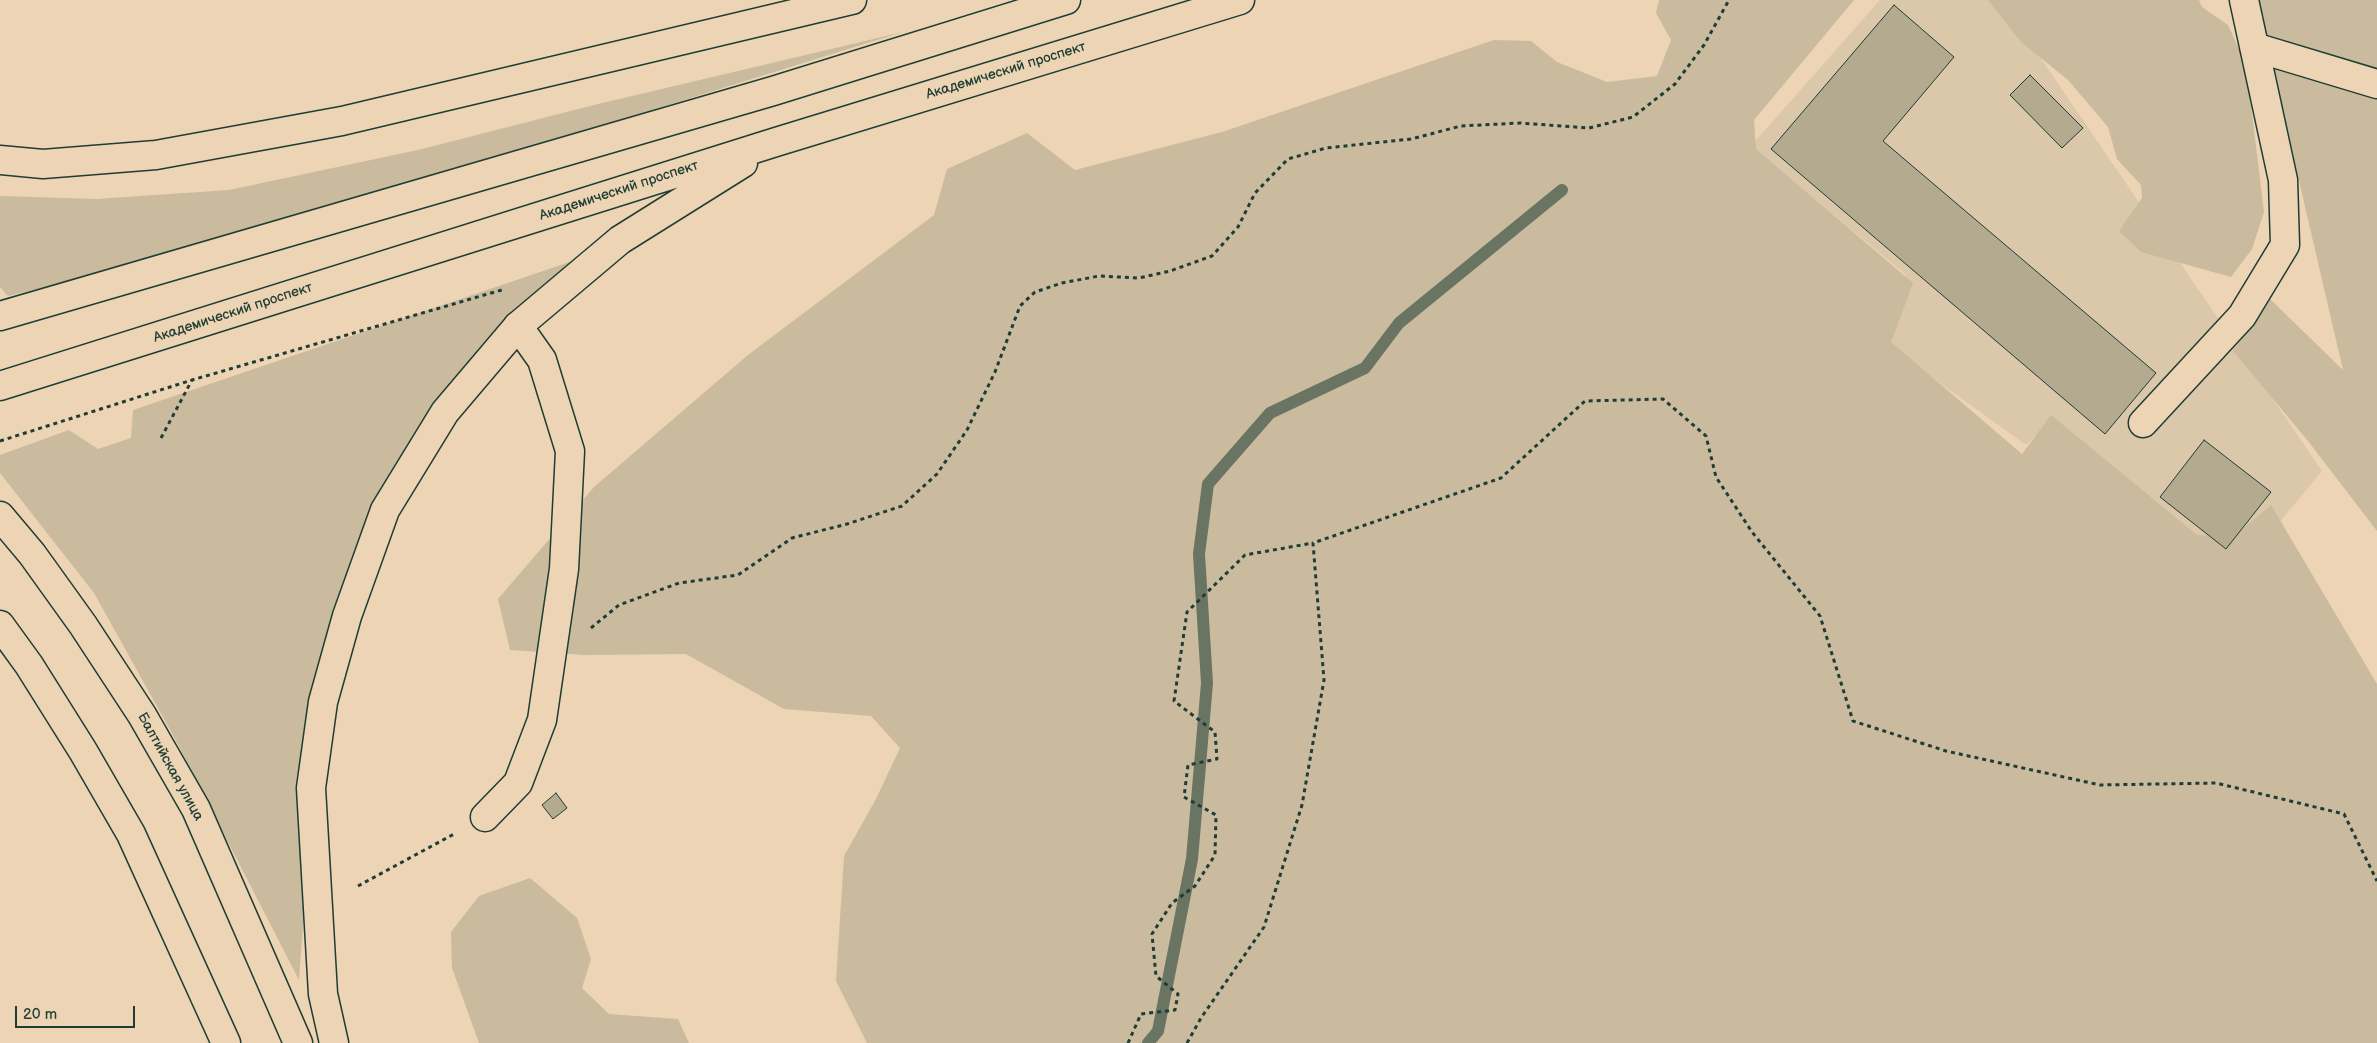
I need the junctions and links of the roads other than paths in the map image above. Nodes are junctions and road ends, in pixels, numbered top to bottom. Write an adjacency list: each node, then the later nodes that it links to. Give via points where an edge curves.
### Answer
1 (852, 0): 8 (main road, via 342,121 156,155 43,164)
2 (1066, 0): 9 (main road, via 773,91)
3 (1240, 0): 7 (main road, Академический проспект)
4 (2244, 0): 5 (main road)
5 (2254, 46): 6 (main road); 12 (main road, via 2283,180 2285,244 2242,316)
6 (2377, 84)
7 (776, 142): 10 (main road, via 620,240); 11 (main road, Академический проспект)
8 (0, 160)
9 (0, 316)
10 (518, 326): 15 (main road, via 542,360 570,452 564,569 542,720 518,783); 18 (main road, via 445,412 385,510 347,616 323,702 311,788 322,994)
11 (0, 386)
12 (2143, 422)
13 (0, 516): 17 (main road, Балтийская улица, via 83,625 142,715 196,809)
14 (0, 625): 16 (main road, via 69,727 131,834)
15 (485, 817)
16 (226, 1043)
17 (298, 1043)
18 (334, 1043)

